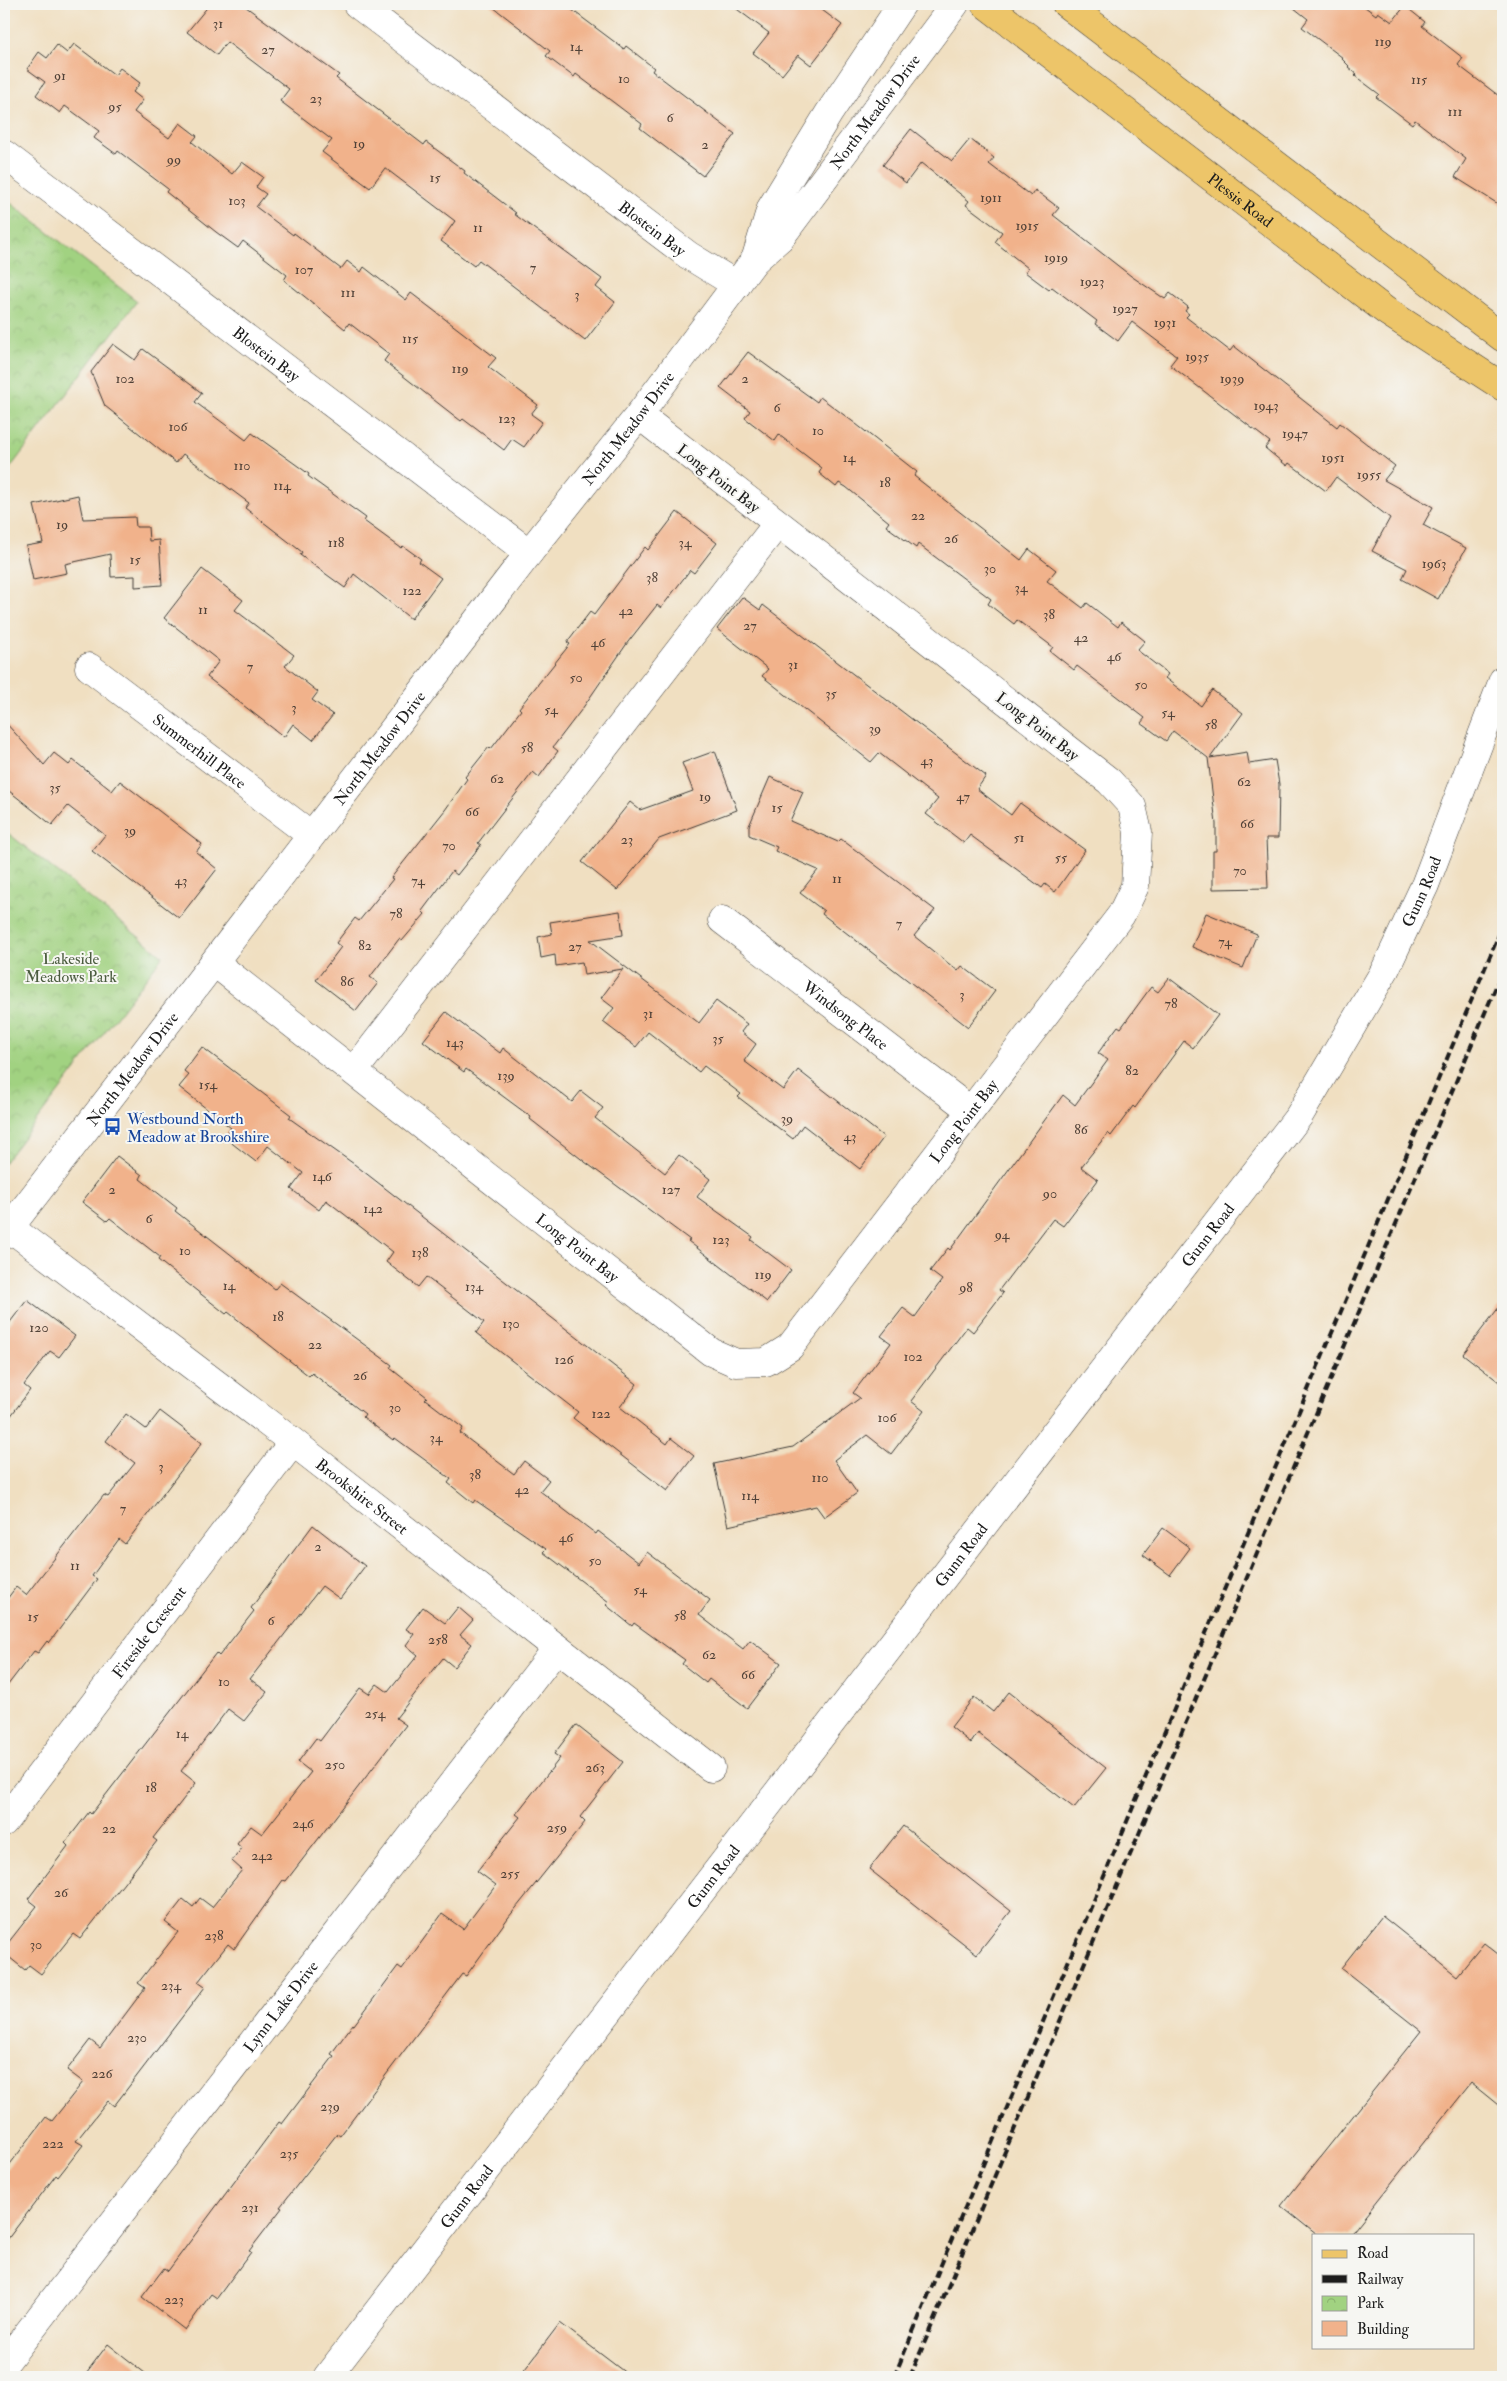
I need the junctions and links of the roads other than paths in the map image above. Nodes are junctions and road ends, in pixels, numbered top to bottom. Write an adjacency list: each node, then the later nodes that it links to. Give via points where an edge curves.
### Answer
1 (357, 4): 8 (street, Blostein Bay, via 688,255)
2 (902, 4): 7 (street, North Meadow Drive, via 829,113 771,208)
3 (955, 4): 7 (street, North Meadow Drive, via 780,238)
4 (984, 4): 10 (main road, Plessis Road, via 1378,306)
5 (1066, 4): 9 (main road)
6 (4, 154): 13 (street, Blostein Bay)
7 (754, 261): 8 (street, North Meadow Drive)
8 (737, 285): 11 (street, North Meadow Drive)
9 (1503, 338)
10 (1501, 387)
11 (639, 415): 12 (street, Long Point Bay); 13 (street, North Meadow Drive)
12 (778, 524): 19 (street); 20 (street, Long Point Bay, via 1109,781 1132,806 1138,832 1138,866 1135,886 1121,915)
13 (529, 553): 16 (street, North Meadow Drive)
14 (89, 667): 16 (street, Summerhill Place)
15 (1503, 680): 27 (street, Gunn Road, via 1421,894 1385,970 1299,1116)
16 (311, 835): 18 (street, North Meadow Drive)
17 (722, 920): 20 (street, Windsong Place)
18 (215, 963): 19 (street, Long Point Bay); 21 (street, North Meadow Drive)
19 (354, 1071): 20 (street, Long Point Bay, via 711,1352 736,1363 766,1362 790,1347)
20 (970, 1110)
21 (7, 1231): 22 (street, Brookshire Street)
22 (293, 1442): 23 (street, Brookshire Street); 25 (street, Fireside Crescent)
23 (556, 1648): 24 (street, Brookshire Street); 26 (street, Lynn Lake Drive)
24 (711, 1768)
25 (4, 1822)
26 (4, 2364)
27 (326, 2377)

